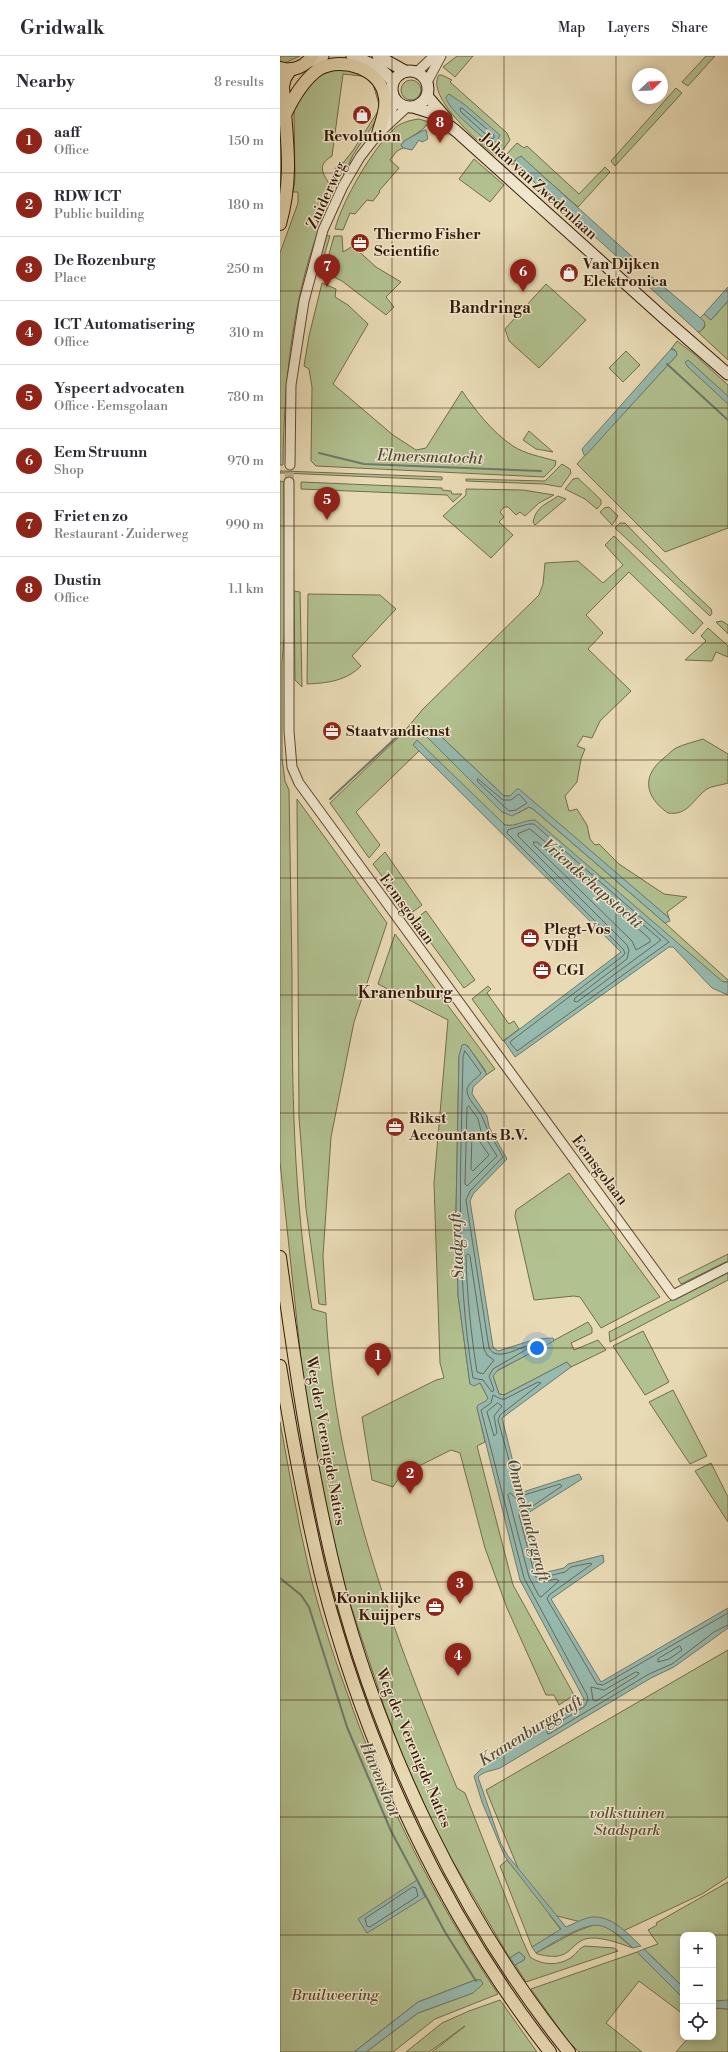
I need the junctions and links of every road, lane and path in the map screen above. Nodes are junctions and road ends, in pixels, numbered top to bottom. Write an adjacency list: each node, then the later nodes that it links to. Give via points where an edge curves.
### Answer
1 (323, 56): 6 (main road)
2 (352, 56): 11 (main road, via 381,70)
3 (378, 56): 8 (main road)
4 (434, 56): 9 (street)
5 (441, 56): 10 (street)
6 (310, 59): 7 (main road, via 301,67)
7 (285, 69): 15 (main road)
8 (405, 71): 9 (main road); 11 (main road, via 396,77)
9 (417, 72): 10 (main road)
10 (427, 82): 12 (main road)
11 (393, 83): 13 (main road, via 392,91)
12 (427, 96): 14 (main road, via 420,104); 16 (main road, Johan van Zwedenlaan)
13 (395, 98): 14 (main road); 17 (street, Zuiderweg, via 394,105)
14 (410, 107): 16 (main road, Johan van Zwedenlaan, via 432,113); 17 (street, Zuiderweg)
15 (285, 116): 17 (main road, via 299,90 318,69 334,63 351,64 371,73 382,87 385,104); 18 (main road, via 289,161 288,185)
16 (456, 131): 19 (main road, Johan van Zwedenlaan)
17 (378, 134): 20 (street, Zuiderweg, via 349,175 323,230 304,301 291,385)
18 (280, 224)
19 (728, 374)
20 (290, 465)
21 (289, 482): 23 (street, Eemsgolaan, via 290,751 294,774 331,829 673,1295)
22 (280, 1257): 26 (main road, Weg der Verenigde Naties, via 292,1343 322,1514 339,1585 367,1677 410,1788 457,1882 512,1973)
23 (728, 1267)
24 (280, 1366): 25 (main road, Weg der Verenigde Naties, via 298,1468 323,1583 350,1672 376,1744 448,1896 496,1975)
25 (550, 2052)
26 (569, 2052)

